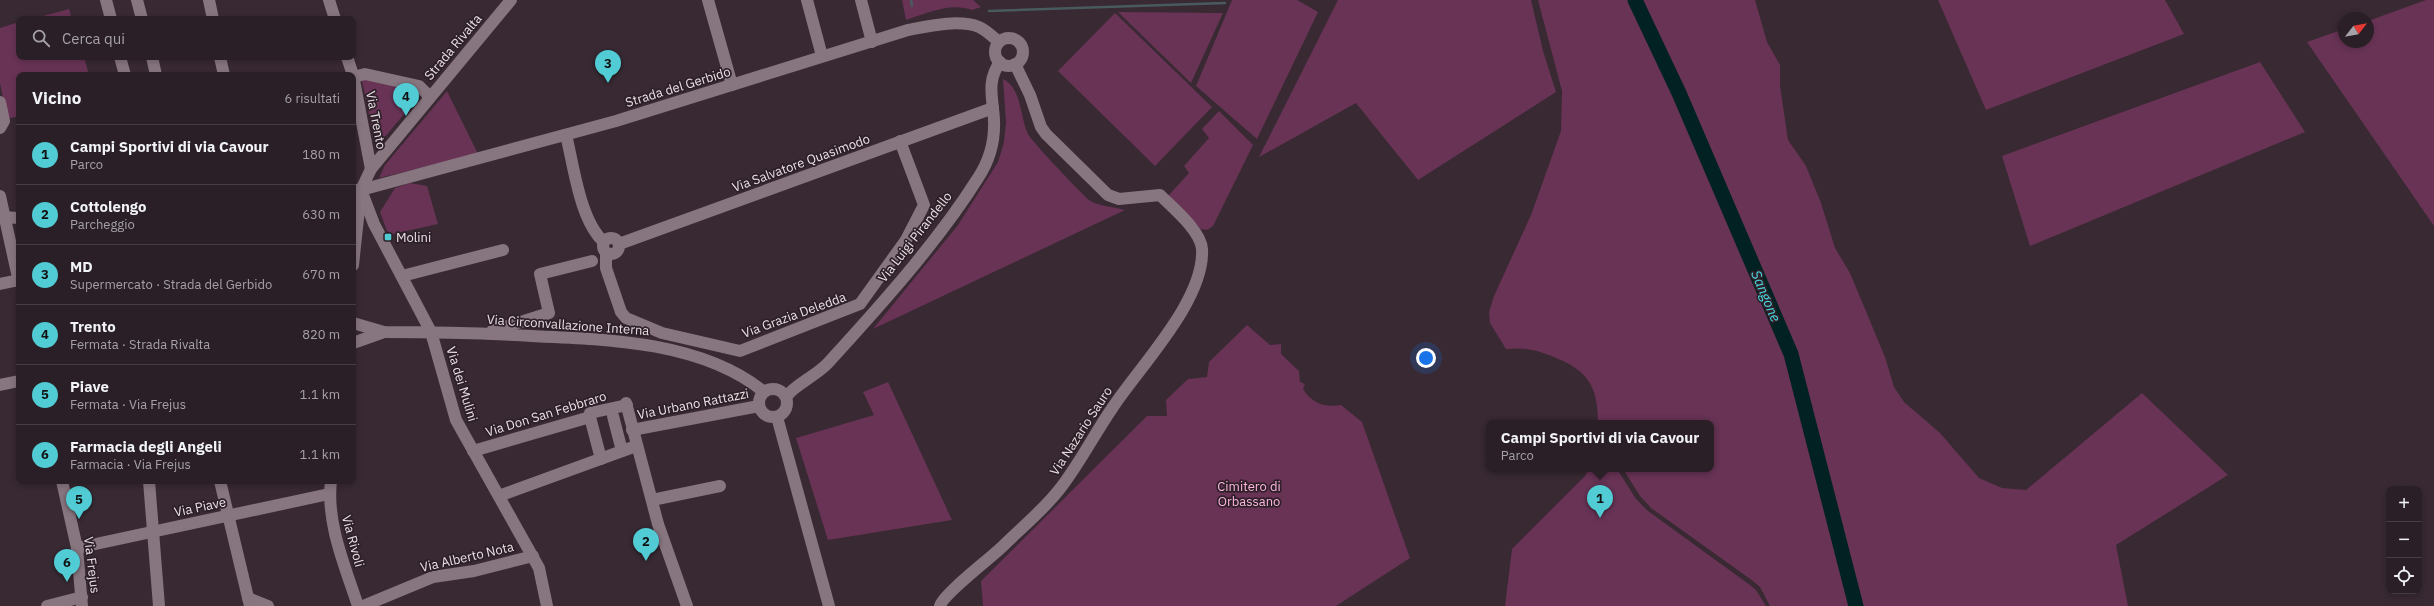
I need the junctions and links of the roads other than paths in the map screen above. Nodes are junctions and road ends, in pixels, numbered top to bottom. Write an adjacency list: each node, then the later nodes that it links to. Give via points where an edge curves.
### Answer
1 (106, 0): 9 (street)
2 (137, 0): 10 (street)
3 (209, 0): 11 (street)
4 (329, 0): 12 (street)
5 (511, 0): 29 (street, Strada Rivalta)
6 (708, 0): 27 (street)
7 (807, 0): 15 (street)
8 (861, 0): 13 (street)
9 (110, 16)
10 (141, 16)
11 (212, 16)
12 (334, 16)
13 (872, 42): 14 (street, Strada del Gerbido, via 912,29 963,24 981,28); 15 (street, Strada del Gerbido)
14 (999, 42): 20 (street, via 995,52); 21 (street, via 1010,38 1020,44 1022,55)
15 (822, 56): 27 (street, Strada del Gerbido)
16 (121, 60): 22 (street)
17 (153, 60): 23 (street)
18 (221, 60): 24 (street)
19 (348, 60): 25 (street, Via Trento)
20 (1000, 62): 21 (street, via 1007,66); 31 (street, Via Luigi Pirandello, via 990,85)
21 (1015, 64): 88 (street, Via Nazario Sauro, via 1036,108 1041,127 1108,195 1119,199 1160,195 1186,221 1201,243 1200,270 1192,293 1177,320 1112,408 1062,487 988,562 947,595)
22 (124, 72)
23 (155, 72)
24 (223, 72)
25 (352, 72)
26 (356, 76): 29 (street, via 365,74 419,86)
27 (732, 85): 33 (street, Strada del Gerbido)
28 (356, 92): 35 (street, Via Trento)
29 (430, 97): 35 (street, Strada Rivalta)
30 (0, 102): 32 (street, via 4,121)
31 (993, 108): 34 (street, Via Salvatore Quasimodo); 56 (street, Via Luigi Pirandello, via 994,132 988,160 946,224 827,364 809,380 790,391)
32 (0, 128)
33 (566, 135): 36 (street, Strada del Gerbido); 41 (street, via 586,216)
34 (900, 142): 41 (street, Via Salvatore Quasimodo, via 619,244 614,238 608,239); 41 (street, Via Grazia Deledda, via 924,205 906,240 857,307 736,350 662,333 626,318 621,312 606,268)
35 (371, 169): 36 (street, Strada Rivalta)
36 (357, 190): 38 (street); 45 (street, Via dei Mulini)
37 (0, 196): 39 (street)
38 (356, 209)
39 (2, 217): 40 (street); 44 (street)
40 (16, 218)
41 (605, 248)
42 (503, 250): 45 (street)
43 (592, 261): 51 (street, via 540,274 549,313)
44 (16, 270)
45 (402, 276): 50 (street, Via dei Mulini)
46 (16, 281): 47 (street)
47 (0, 284)
48 (356, 324): 49 (street)
49 (384, 332): 50 (street, Via Circonvallazione Interna); 52 (street)
50 (431, 332): 51 (street, Via Circonvallazione Interna); 63 (street, Via dei Mulini, via 456,420)
51 (484, 333): 55 (street, Via Circonvallazione Interna, via 588,338 656,345 711,363 748,380)
52 (356, 342)
53 (16, 382): 54 (street)
54 (0, 385)
55 (764, 392): 56 (street, via 774,389); 57 (street)
56 (786, 397): 60 (street, via 786,408)
57 (759, 406): 60 (street, via 767,416); 61 (street, Via Urbano Rattazzi)
58 (613, 416): 64 (street)
59 (590, 417): 61 (street, Via Don San Febbraro, via 590,413 625,404); 63 (street, Via Don San Febbraro); 65 (street)
60 (778, 417): 87 (street)
61 (632, 430): 62 (street)
62 (636, 446): 64 (street); 73 (street)
63 (473, 451): 72 (street, Via dei Mulini)
64 (622, 451): 65 (street)
65 (601, 459): 72 (street)
66 (63, 484): 76 (street, Via Frejus)
67 (149, 484): 75 (street)
68 (221, 484): 74 (street)
69 (331, 484): 71 (street, Via Rivoli)
70 (720, 486): 73 (street)
71 (329, 494): 74 (street, Via Piave); 83 (street, Via Rivoli, via 333,528)
72 (499, 496): 77 (street, Via dei Mulini)
73 (652, 500): 86 (street)
74 (228, 515): 75 (street, Via Piave); 79 (street)
75 (153, 531): 76 (street, Via Piave); 81 (street)
76 (77, 548): 78 (street, Via Frejus)
77 (533, 556): 84 (street, Via Alberto Nota, via 474,571 433,577); 85 (street, Via dei Mulini)
78 (82, 601): 80 (street)
79 (249, 602): 82 (street)
80 (47, 606)
81 (159, 606)
82 (268, 606)
83 (358, 606)
84 (364, 606)
85 (547, 606)
86 (687, 606)
87 (830, 606)
88 (940, 606)

